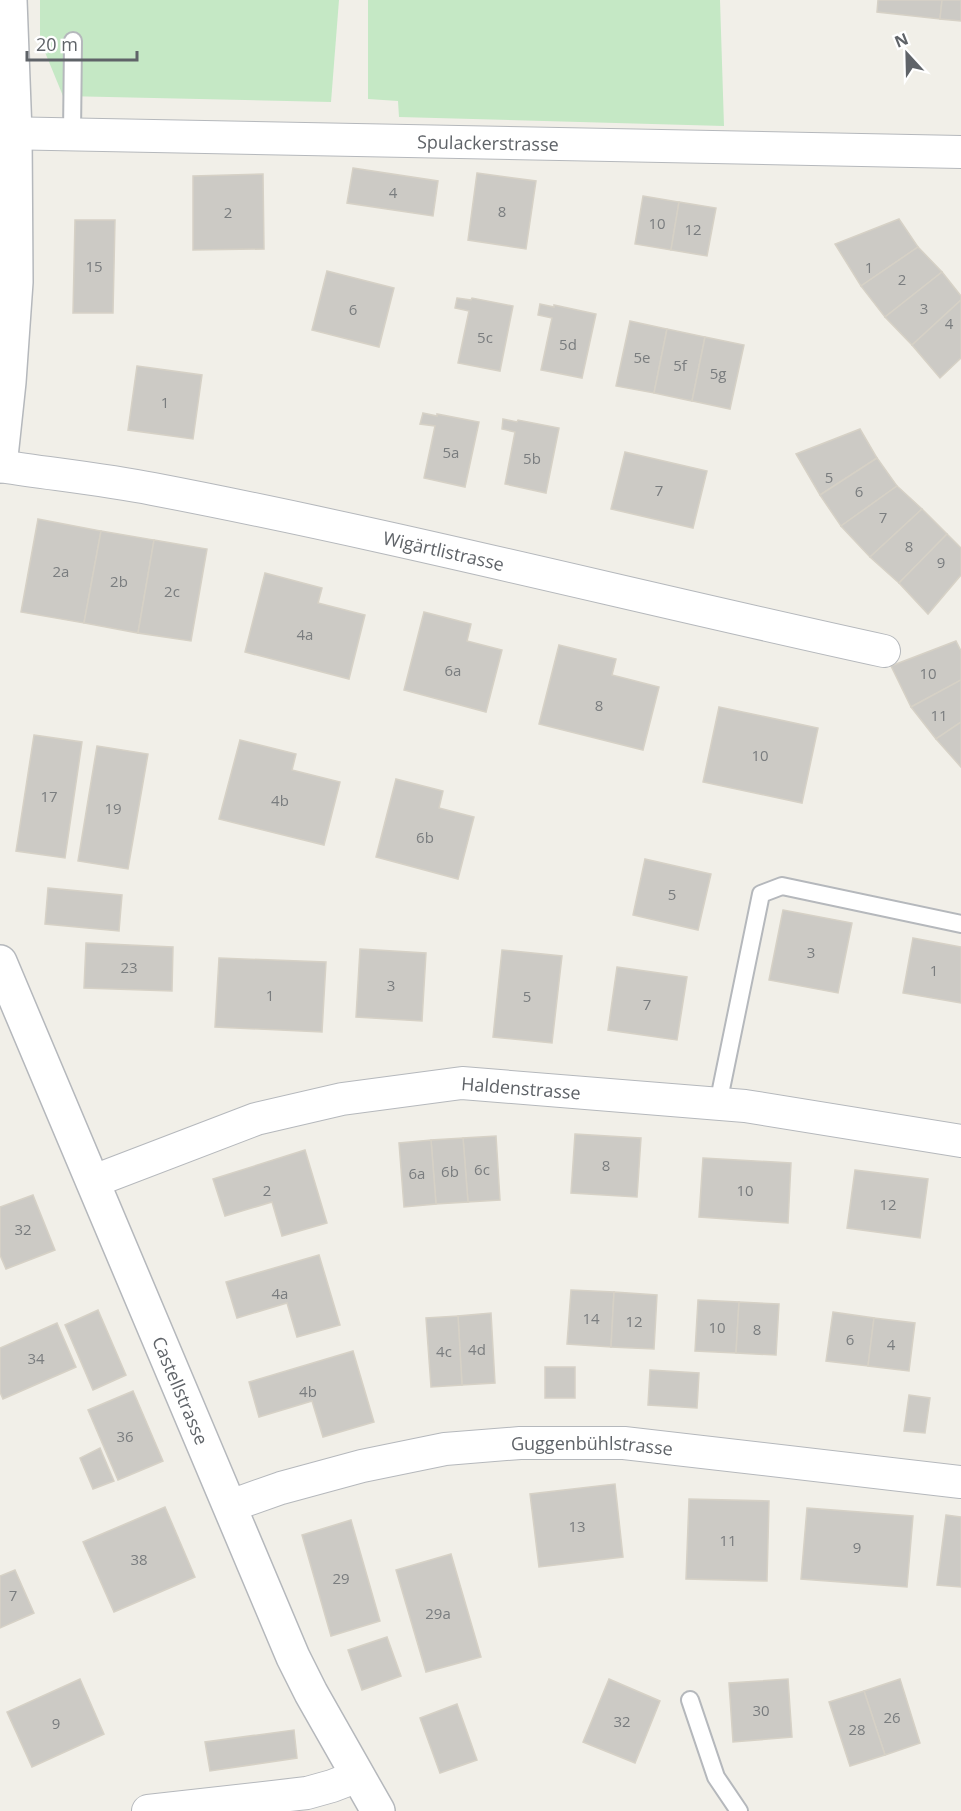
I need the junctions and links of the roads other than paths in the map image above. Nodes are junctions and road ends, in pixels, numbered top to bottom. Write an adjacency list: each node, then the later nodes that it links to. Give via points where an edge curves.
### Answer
1 (10, 0): 3 (street)
2 (73, 41): 4 (lane)
3 (8, 133): 4 (street, Spulackerstrasse); 6 (street, via 16,282)
4 (72, 134): 5 (street, Spulackerstrasse)
5 (961, 152)
6 (0, 466): 7 (street, Wigärtlistrasse, via 151,489 541,572)
7 (884, 651)
8 (961, 924): 10 (lane, via 782,886 761,894)
9 (0, 962): 12 (street, Castellstrasse)
10 (718, 1104): 11 (street, Haldenstrasse); 12 (street, Haldenstrasse, via 462,1083 342,1099 256,1119)
11 (961, 1141)
12 (94, 1181): 14 (street, Castellstrasse)
13 (961, 1482): 14 (street, Guggenbühlstrasse, via 624,1443 520,1443 445,1449 362,1466)
14 (231, 1506): 16 (street, Castellstrasse, via 293,1657)
15 (690, 1700): 19 (lane, via 716,1777)
16 (358, 1776): 17 (street, via 307,1794); 18 (street, Castellstrasse)
17 (148, 1811)
18 (378, 1811)
19 (739, 1811)

